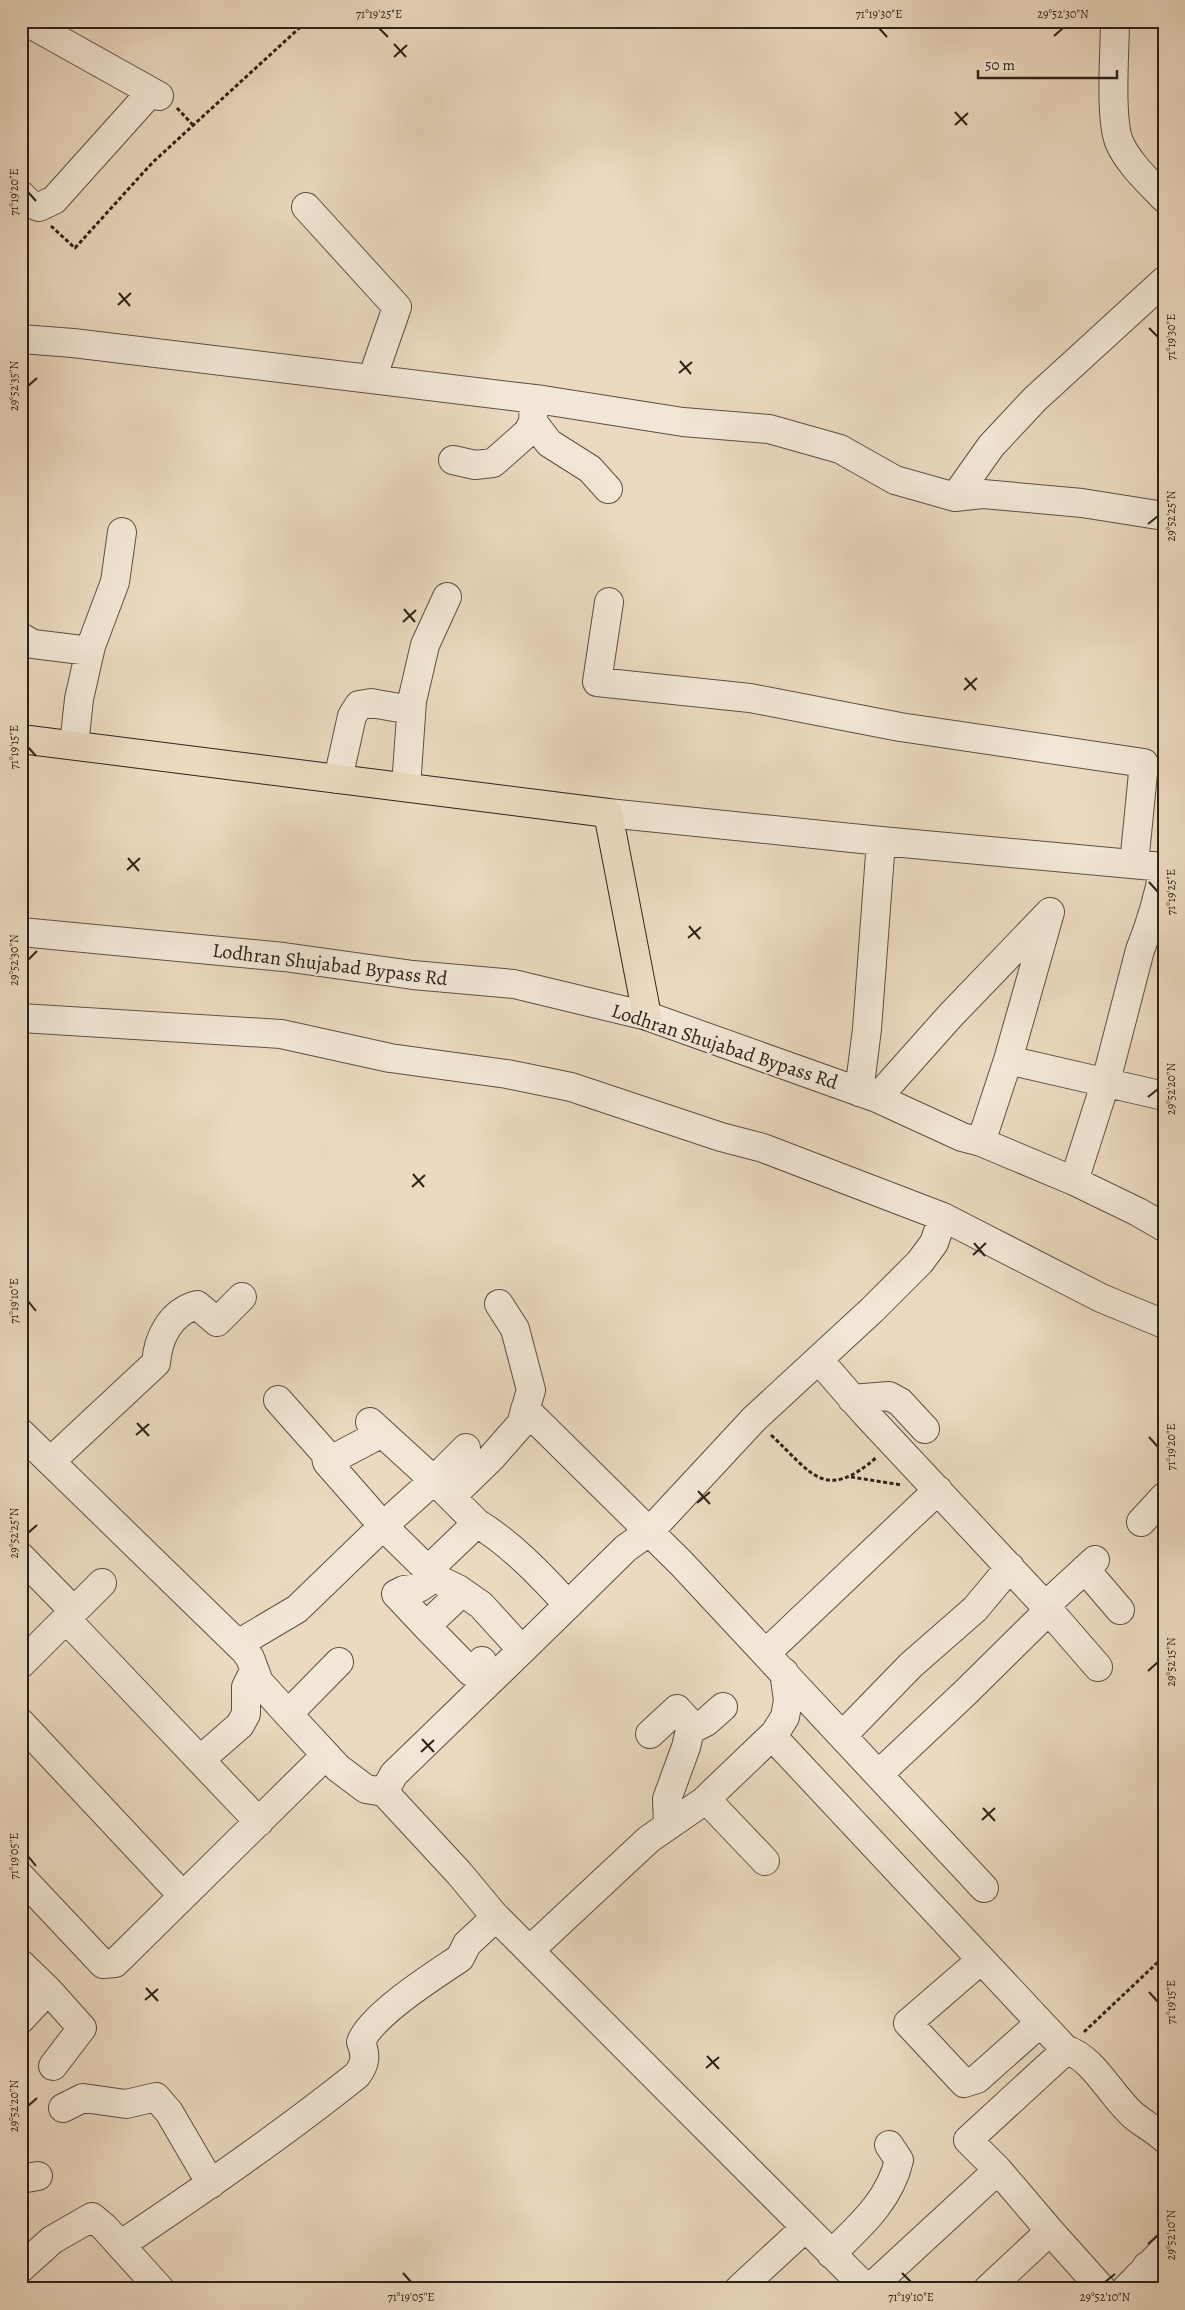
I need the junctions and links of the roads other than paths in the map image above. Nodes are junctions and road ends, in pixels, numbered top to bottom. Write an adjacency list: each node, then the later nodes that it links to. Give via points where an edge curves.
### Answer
1 (26, 21): 4 (street, via 155,94 54,200)
2 (1115, 21): 3 (street, via 1114,124 1129,160)
3 (1164, 198)
4 (30, 201)
5 (306, 207): 8 (street, via 397,307)
6 (1164, 281): 12 (street, via 1035,399 991,446)
7 (21, 338): 8 (street)
8 (372, 379): 9 (street)
9 (534, 411): 10 (street, via 528,432 493,463 475,465); 11 (street, via 548,443 590,468); 12 (street, via 769,429 840,449 895,480)
10 (453, 460)
11 (608, 489)
12 (954, 496): 13 (street, via 983,494 1082,503)
13 (1164, 516)
14 (122, 532): 18 (street, via 115,582)
15 (447, 597): 19 (street, via 425,645)
16 (609, 602): 26 (street, via 597,682 750,698 900,727 1144,762)
17 (21, 637): 18 (street, via 33,644)
18 (90, 651): 21 (street, via 79,699)
19 (411, 710): 22 (street, via 371,703 359,705 349,724); 23 (street)
20 (21, 739): 21 (main road)
21 (74, 745): 22 (main road)
22 (338, 778): 23 (main road)
23 (406, 787): 24 (main road)
24 (608, 812): 25 (street); 29 (main road)
25 (881, 841): 26 (street); 33 (street, via 867,1030)
26 (1134, 864): 27 (street)
27 (1164, 867): 32 (street)
28 (21, 932): 29 (street, Lodhran Shujabad Bypass Rd, via 284,957 413,975 514,984)
29 (647, 1016): 33 (street, Lodhran Shujabad Bypass Rd)
30 (21, 1018): 37 (street, via 281,1034 390,1058 507,1074 571,1087 763,1148)
31 (1008, 1060): 32 (street); 33 (street, via 1055,905 950,1016); 35 (street)
32 (1106, 1081): 34 (street); 36 (street)
33 (868, 1095): 35 (street, Lodhran Shujabad Bypass Rd, via 962,1137)
34 (1164, 1096)
35 (981, 1142): 36 (street, Lodhran Shujabad Bypass Rd)
36 (1074, 1181): 38 (street, Lodhran Shujabad Bypass Rd)
37 (943, 1217): 41 (street, via 1101,1298); 42 (street, via 934,1243 920,1262)
38 (1164, 1228)
39 (242, 1297): 49 (street, via 217,1322 197,1305 185,1308 164,1331 156,1363)
40 (499, 1304): 45 (street, via 515,1329 526,1364 531,1390)
41 (1164, 1324)
42 (819, 1360): 43 (street); 57 (street, via 754,1419)
43 (852, 1399): 46 (street, via 889,1396 900,1402); 52 (street)
44 (278, 1400): 50 (street, via 325,1453)
45 (526, 1409): 51 (street, via 521,1424 492,1457); 57 (street)
46 (925, 1429)
47 (21, 1433): 49 (street)
48 (466, 1448): 51 (street)
49 (51, 1461): 68 (street)
50 (327, 1462): 51 (street, via 376,1428); 56 (street)
51 (442, 1489): 55 (street); 56 (street)
52 (938, 1490): 59 (street); 70 (street)
53 (1164, 1497): 54 (street)
54 (1141, 1522)
55 (477, 1523): 60 (street); 63 (street, via 517,1554)
56 (383, 1526): 60 (street); 68 (street, via 296,1609)
57 (649, 1532): 63 (street, via 626,1548); 70 (street)
58 (21, 1557): 66 (street)
59 (1010, 1567): 64 (street); 82 (street, via 975,1609 911,1665)
60 (432, 1574): 62 (street); 67 (street, via 419,1588 396,1594)
61 (102, 1583): 66 (street)
62 (462, 1592): 67 (street); 69 (street, via 482,1605)
63 (568, 1604): 69 (street)
64 (1047, 1608): 65 (street, via 1090,1565); 74 (street); 86 (street, via 966,1692)
65 (1120, 1610)
66 (70, 1615): 73 (street); 85 (street)
67 (426, 1626): 71 (street, via 471,1672)
68 (238, 1644): 75 (street, via 250,1658)
69 (522, 1650): 87 (street, via 394,1774)
70 (766, 1653): 76 (street)
71 (482, 1661)
72 (339, 1662): 78 (street)
73 (21, 1664)
74 (1098, 1667)
75 (254, 1671): 78 (street, via 259,1682); 85 (street, via 246,1687 246,1714 240,1725)
76 (784, 1672): 82 (street); 83 (street, via 788,1700 785,1717)
77 (723, 1707): 80 (street, via 706,1722)
78 (288, 1714): 84 (street)
79 (21, 1723): 94 (street)
80 (690, 1730): 81 (street, via 687,1720 677,1709); 90 (street, via 667,1799)
81 (650, 1734)
82 (843, 1735): 86 (street)
83 (772, 1736): 88 (street); 97 (street)
84 (326, 1755): 87 (street, via 366,1789); 89 (street)
85 (200, 1760): 89 (street)
86 (879, 1774): 93 (street)
87 (384, 1792): 95 (street)
88 (706, 1799): 90 (street); 91 (street)
89 (259, 1822): 94 (street)
90 (668, 1826): 96 (street, via 642,1845)
91 (765, 1860)
92 (23, 1882): 94 (street, via 103,1964 115,1963)
93 (984, 1888)
94 (183, 1896)
95 (496, 1917): 96 (street); 108 (street, via 467,1944 460,1958 364,2032 360,2042 366,2055 357,2075 296,2124)
96 (530, 1950): 109 (street)
97 (982, 1960): 101 (street); 101 (street, via 908,2022 964,2083 977,2079)
98 (21, 1964): 99 (street)
99 (48, 1990): 100 (street); 103 (street, via 82,2028)
100 (21, 2020)
101 (1040, 2023): 102 (street)
102 (1066, 2050): 105 (street, via 1074,2052 1132,2114); 107 (street, via 968,2140)
103 (53, 2066)
104 (63, 2108): 108 (street, via 83,2098 126,2104 156,2097 169,2112)
105 (1164, 2138)
106 (889, 2145): 112 (street, via 899,2160 896,2176 869,2216)
107 (998, 2170): 110 (street); 117 (street)
108 (212, 2184): 111 (street)
109 (805, 2228): 112 (street); 116 (street)
110 (1050, 2230): 118 (street); 119 (street)
111 (120, 2245): 114 (street, via 92,2218 52,2240); 115 (street)
112 (831, 2254): 117 (street)
113 (1158, 2267): 120 (street)
114 (21, 2268)
115 (160, 2289)
116 (739, 2289)
117 (868, 2289)
118 (988, 2289)
119 (1102, 2289)
120 (1126, 2289)

